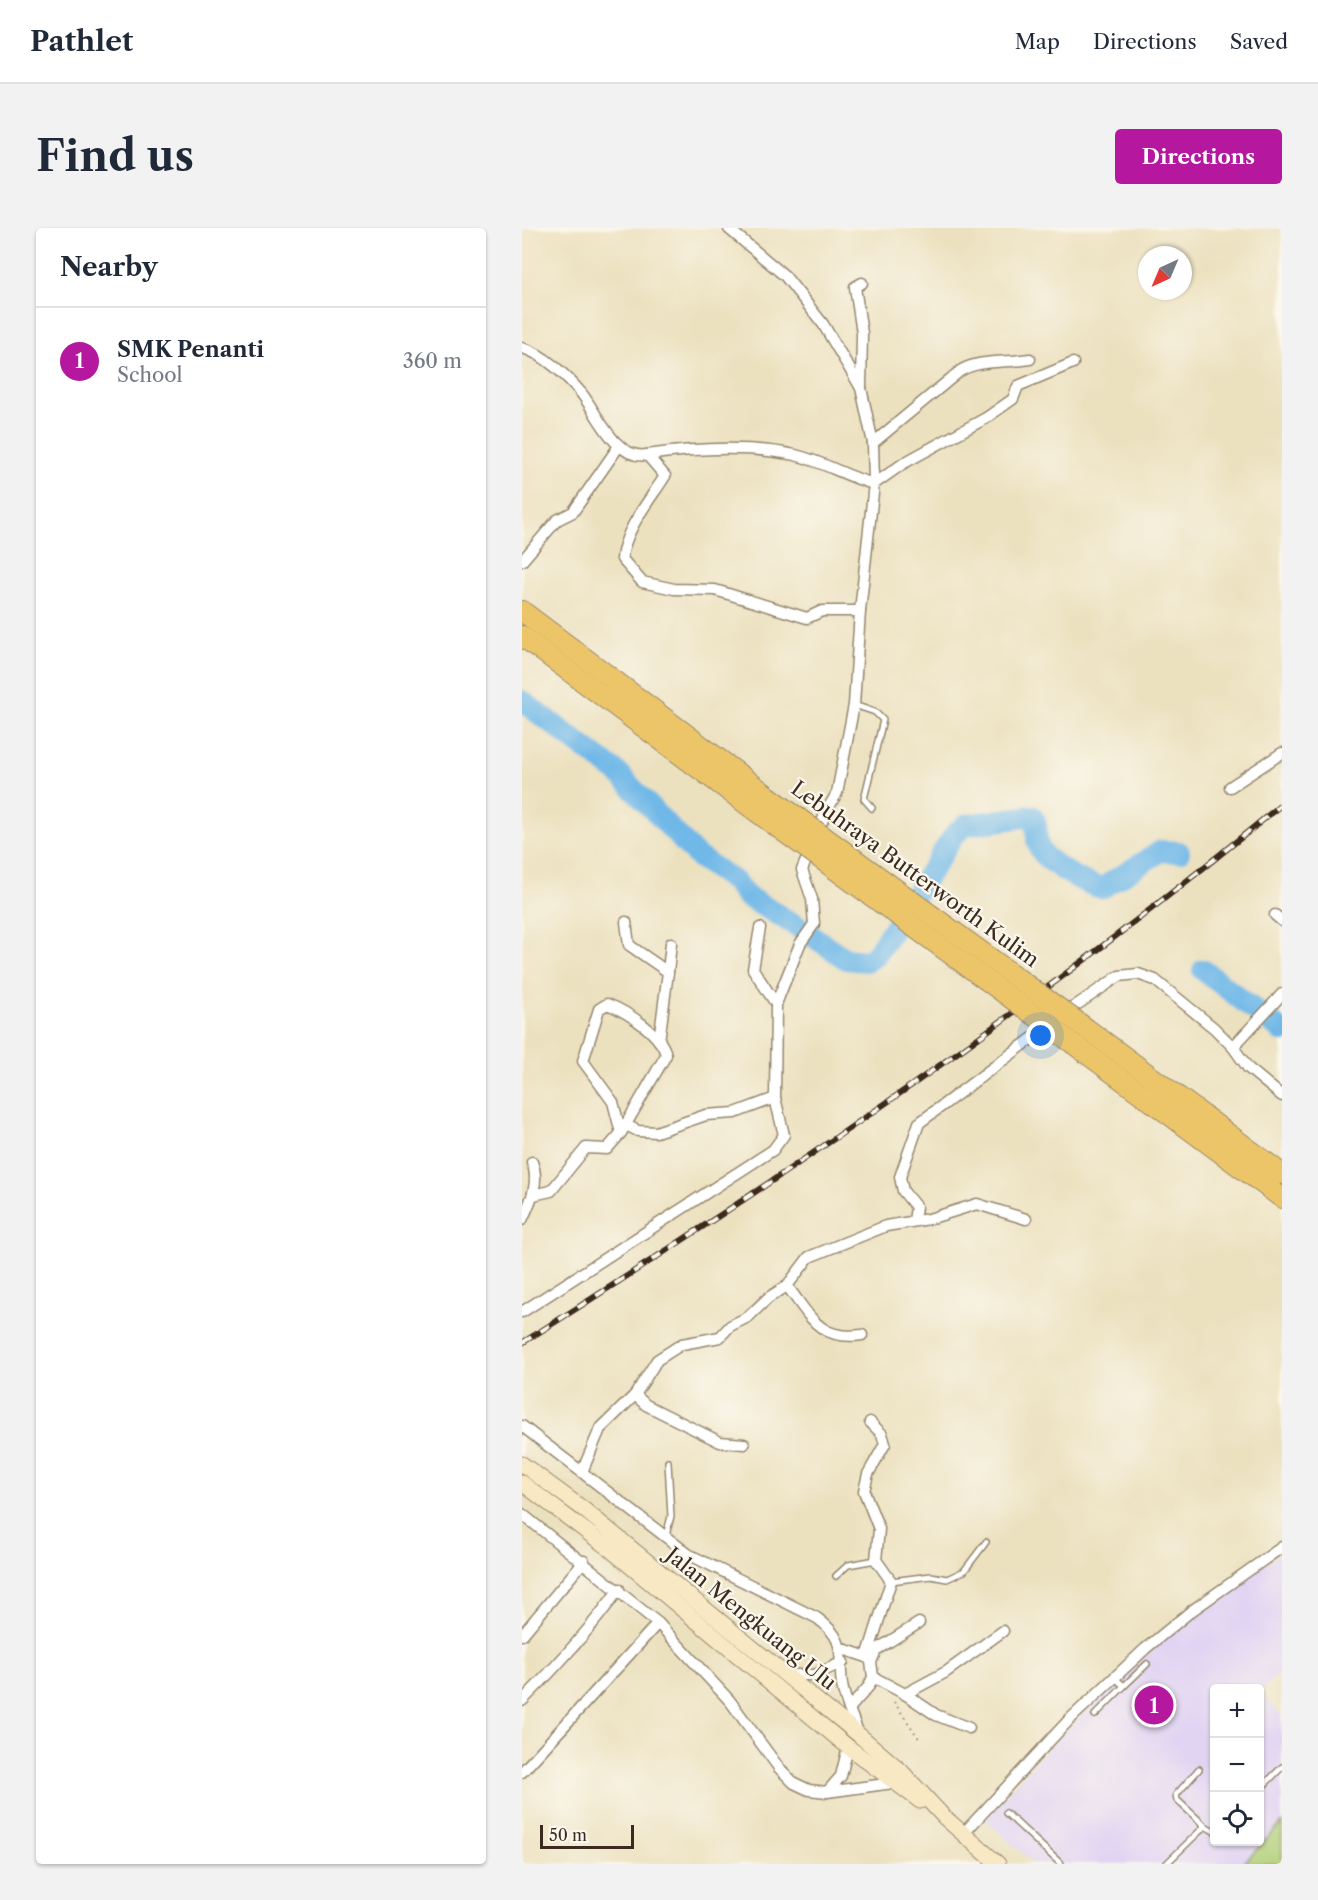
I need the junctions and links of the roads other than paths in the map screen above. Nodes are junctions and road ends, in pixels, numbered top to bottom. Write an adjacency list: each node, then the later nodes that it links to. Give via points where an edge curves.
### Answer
1 (729, 229): 6 (street, via 785,276 822,324)
2 (862, 283): 6 (street, via 855,287 862,333)
3 (522, 348): 8 (street, via 556,369 580,392)
4 (1030, 359): 7 (street, via 975,363 960,371)
5 (1073, 363): 10 (street, via 1018,386 1013,399 986,418)
6 (861, 388): 7 (street)
7 (873, 443): 10 (street)
8 (619, 446): 9 (street, via 640,457); 11 (street, via 573,512 557,520)
9 (647, 455): 10 (street, via 698,448 751,449 797,455); 13 (street, via 665,476 635,524 622,559 642,582 674,589 715,590 807,618 822,611)
10 (874, 484): 13 (street)
11 (522, 561)
12 (522, 611): 18 (highway, Lebuhraya Butterworth Kulim)
13 (860, 611): 15 (street)
14 (522, 636): 18 (highway, Lebuhraya Butterworth Kulim)
15 (854, 705): 19 (lane, via 875,712 883,720 864,799); 25 (street, via 837,793 802,870 812,899 814,924 804,938)
16 (1282, 753): 17 (street)
17 (1230, 787)
18 (762, 804): 26 (highway, Lebuhraya Butterworth Kulim, bridge)
19 (872, 808)
20 (626, 922): 23 (street, via 629,945)
21 (760, 928): 25 (street, via 753,969)
22 (671, 943): 23 (street)
23 (668, 972): 27 (street)
24 (1282, 993): 28 (street)
25 (776, 1004): 30 (street)
26 (1081, 1037): 33 (highway, Lebuhraya Butterworth Kulim); 35 (highway, Lebuhraya Butterworth Kulim)
27 (659, 1041): 31 (street, via 666,1055); 31 (street, via 626,1012 607,1004 599,1009 583,1061 613,1102)
28 (1233, 1047): 29 (street, via 1248,1068); 38 (street, via 1155,980 1138,975 1119,976 919,1123 900,1177 903,1191 916,1207)
29 (1282, 1095)
30 (775, 1098): 31 (street, via 735,1113 706,1115 656,1132); 40 (street, via 784,1135 773,1150)
31 (623, 1129): 34 (street, via 607,1149 586,1148 550,1191)
32 (532, 1162): 34 (street)
33 (1282, 1173)
34 (533, 1195): 37 (street)
35 (1282, 1198)
36 (1026, 1219): 38 (street, via 976,1204)
37 (522, 1220)
38 (914, 1221): 39 (street, via 886,1226 808,1257)
39 (787, 1286): 41 (street, via 821,1330 844,1338); 42 (street, via 720,1337 682,1344 657,1360)
40 (522, 1312)
41 (862, 1335)
42 (634, 1395): 45 (street, via 646,1406 720,1442); 48 (street, via 600,1429)
43 (870, 1422): 54 (street, via 882,1434 885,1444 868,1474 864,1491 879,1529)
44 (522, 1425): 48 (street)
45 (744, 1444)
46 (668, 1462): 51 (lane, via 670,1516)
47 (522, 1464): 61 (main road, Jalan Mengkuang Ulu, via 582,1508)
48 (582, 1472): 51 (street)
49 (522, 1483): 61 (main road, Jalan Mengkuang Ulu)
50 (522, 1514): 55 (street)
51 (665, 1538): 64 (street, via 714,1569 818,1618 836,1635)
52 (986, 1542): 57 (lane, via 964,1571 947,1579 931,1576)
53 (1282, 1546): 70 (street, via 1175,1623)
54 (876, 1560): 56 (lane, via 848,1565); 57 (street)
55 (584, 1561): 58 (street); 63 (street)
56 (836, 1576)
57 (891, 1581): 65 (street)
58 (619, 1589): 59 (street); 73 (street, via 566,1657)
59 (658, 1623): 81 (street); 84 (street, via 730,1701 794,1784)
60 (919, 1623): 65 (street, via 876,1650)
61 (716, 1628): 68 (main road, Jalan Mengkuang Ulu); 78 (main road, Jalan Mengkuang Ulu)
62 (1003, 1632): 72 (street, via 946,1672)
63 (522, 1635)
64 (840, 1648): 65 (street); 66 (street)
65 (869, 1659): 69 (street)
66 (843, 1662): 68 (street, via 815,1675); 74 (street, via 842,1687)
67 (1146, 1664): 71 (lane)
68 (786, 1675): 77 (main road, Jalan Mengkuang Ulu)
69 (873, 1677): 72 (street); 74 (street)
70 (1114, 1677): 71 (lane); 89 (street)
71 (1124, 1686): 75 (lane)
72 (905, 1694): 76 (street, via 936,1715)
73 (522, 1701)
74 (849, 1709): 77 (street)
75 (1095, 1715)
76 (969, 1728)
77 (859, 1735): 86 (main road, Jalan Mengkuang Ulu, via 901,1771)
78 (848, 1747): 82 (main road, Jalan Mengkuang Ulu); 84 (street, via 840,1776)
79 (1282, 1767): 83 (lane)
80 (1199, 1768): 87 (lane, via 1176,1800)
81 (522, 1772)
82 (893, 1783): 84 (street); 86 (main road, Jalan Mengkuang Ulu)
83 (1264, 1786)
84 (827, 1792)
85 (1006, 1813): 91 (lane)
86 (944, 1817): 89 (main road, Jalan Mengkuang Ulu)
87 (1205, 1826): 88 (lane); 92 (lane)
88 (1210, 1828)
89 (963, 1834): 90 (main road, Jalan Mengkuang Ulu)
90 (998, 1864)
91 (1061, 1864)
92 (1166, 1864)

